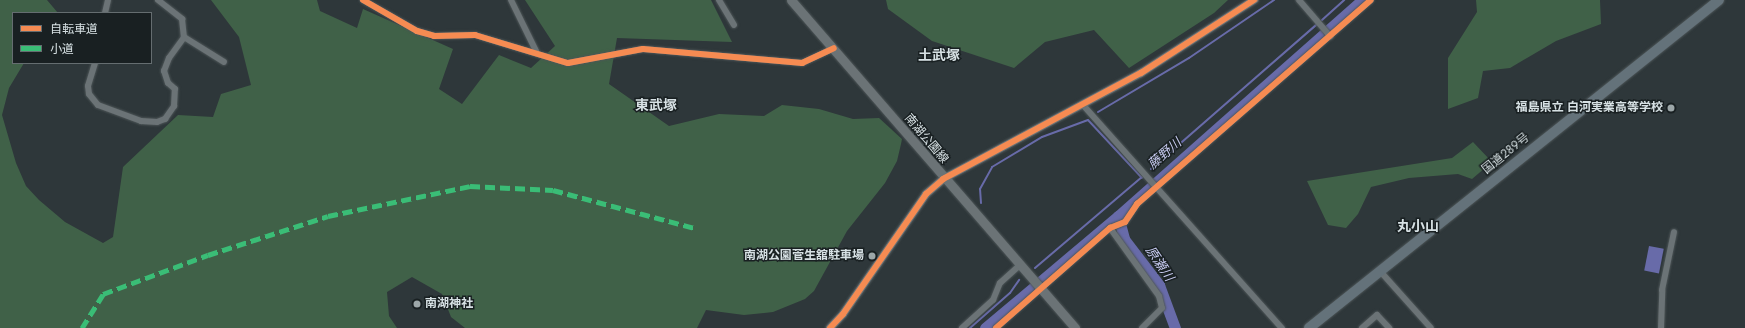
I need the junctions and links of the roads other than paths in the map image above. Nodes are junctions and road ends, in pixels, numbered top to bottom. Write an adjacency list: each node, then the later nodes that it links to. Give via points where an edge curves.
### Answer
1 (108, 0): 11 (street)
2 (158, 0): 14 (street, via 182,19)
3 (363, 0): 16 (street, via 417,31 434,36 475,35)
4 (512, 0): 16 (street)
5 (718, 0): 12 (street)
6 (791, 0): 15 (main road, 南湖公園線)
7 (1254, 0): 19 (street, via 1141,73)
8 (1299, 0): 13 (street)
9 (1371, 0): 13 (street)
10 (1719, 0): 25 (highway, 国道289号)
11 (105, 12)
12 (734, 25)
13 (1330, 36): 21 (street)
14 (184, 37): 17 (street); 18 (street, via 169,58 164,71 168,84 175,89 174,106 165,119 157,122 141,121 98,106 89,94 88,86)
15 (834, 48): 16 (street, via 798,63 643,49 568,63); 20 (main road, 南湖公園線)
16 (536, 51)
17 (224, 62)
18 (95, 64)
19 (1083, 105): 20 (street); 21 (street)
20 (943, 179): 24 (main road, 南湖公園線); 27 (street, via 926,194 843,314)
21 (1155, 188): 22 (street, via 1129,213 1123,223); 32 (street)
22 (1110, 228): 26 (street); 31 (street, via 1159,296 1162,308)
23 (1674, 232): 37 (street, via 1662,290)
24 (1019, 266): 26 (main road, 南湖公園線); 28 (street, via 1000,283 993,300)
25 (1380, 271): 33 (highway, 国道289号); 36 (street)
26 (1041, 291): 29 (street); 30 (main road, 南湖公園線)
27 (830, 328)
28 (962, 328)
29 (996, 328)
30 (1075, 328)
31 (1142, 328)
32 (1282, 328)
33 (1309, 328)
34 (1362, 328): 35 (street, via 1377,315)
35 (1389, 328)
36 (1431, 328)
37 (1661, 328)

